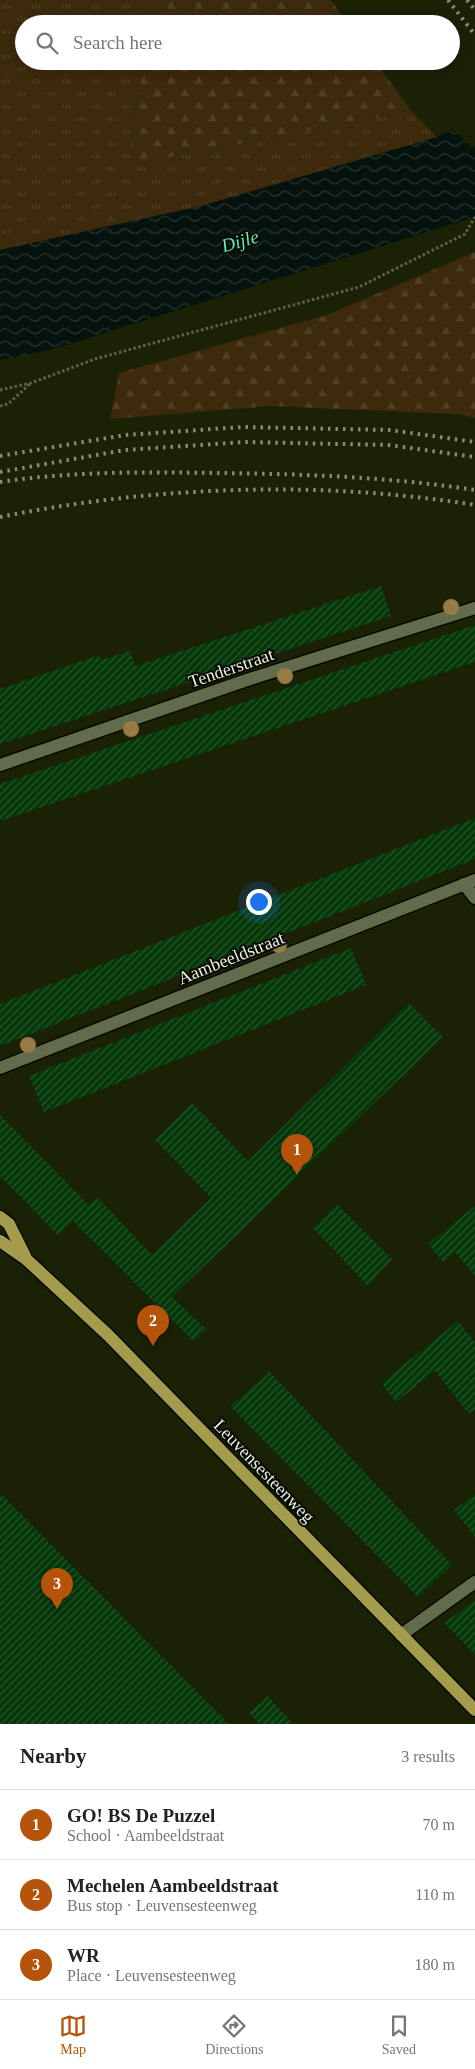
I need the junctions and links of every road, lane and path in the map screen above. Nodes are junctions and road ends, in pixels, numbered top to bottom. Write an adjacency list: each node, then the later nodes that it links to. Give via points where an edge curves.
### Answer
1 (475, 217): 2 (path, via 465,234 359,287 95,359)
2 (31, 383): 3 (path); 4 (path, via 8,404)
3 (0, 390)
4 (0, 406)
5 (475, 608): 6 (street, Tenderstraat, via 247,680)
6 (0, 765)
7 (470, 882): 8 (street); 9 (street, Aambeeldstraat)
8 (475, 898)
9 (0, 1068)
10 (0, 1216): 12 (main road, Leuvensesteenweg, via 9,1224)
11 (0, 1241): 12 (main road, Leuvensesteenweg)
12 (26, 1259): 14 (main road, Leuvensesteenweg, via 108,1335)
13 (475, 1582): 14 (street)
14 (401, 1635): 15 (main road, Leuvensesteenweg)
15 (475, 1710)

